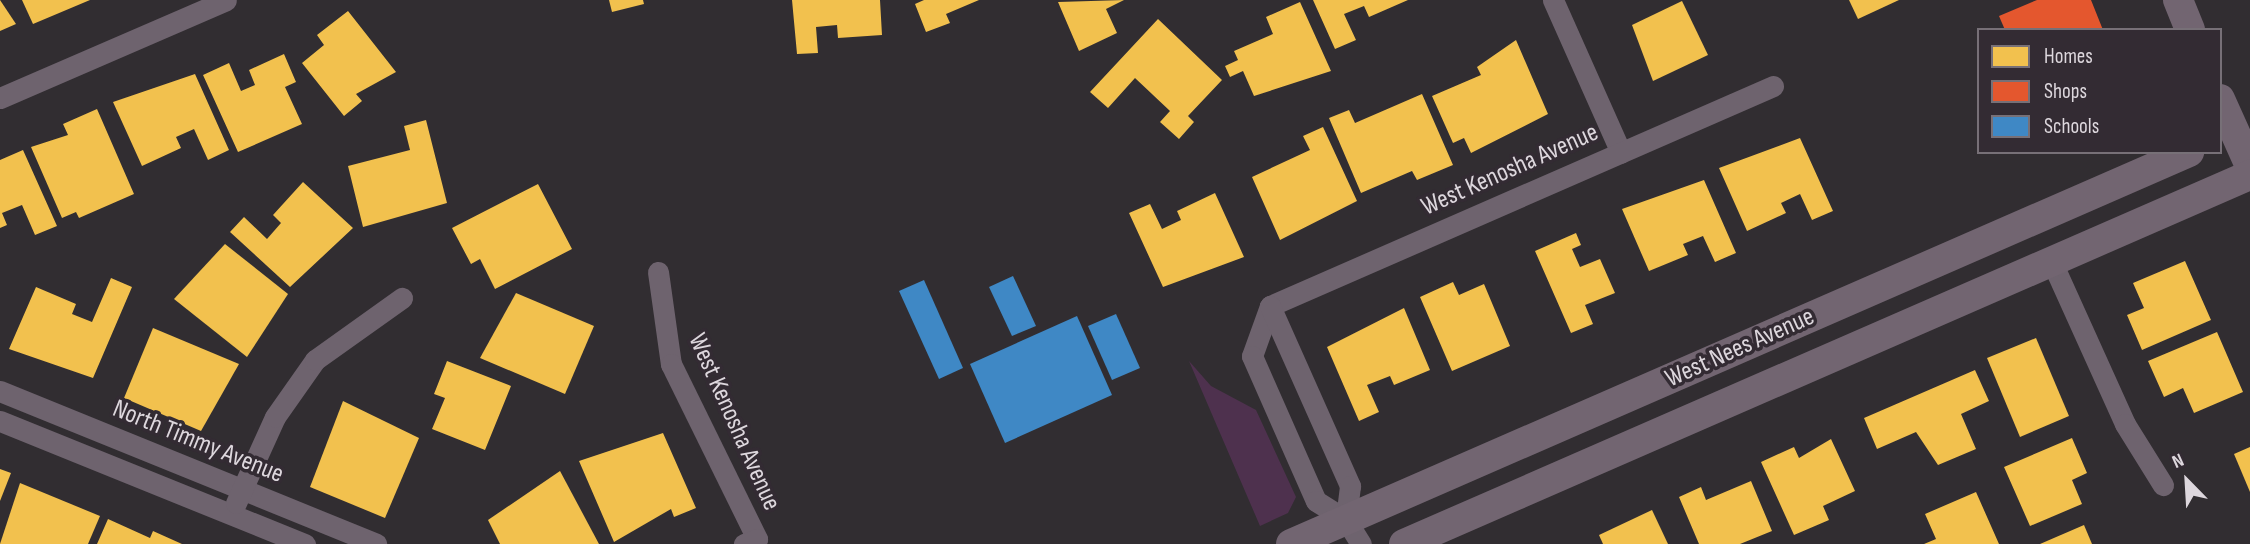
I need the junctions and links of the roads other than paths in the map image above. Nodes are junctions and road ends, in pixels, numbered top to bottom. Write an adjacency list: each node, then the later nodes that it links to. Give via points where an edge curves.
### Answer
1 (226, 0): 6 (street)
2 (1553, 0): 9 (street)
3 (2178, 0): 4 (main road)
4 (2189, 28)
5 (1773, 86): 9 (street, West Kenosha Avenue)
6 (0, 98)
7 (2222, 103): 8 (main road)
8 (2235, 132): 11 (main road)
9 (1620, 153): 16 (street, West Kenosha Avenue)
10 (2185, 154): 22 (main road, West Nees Avenue)
11 (2250, 166)
12 (2250, 175): 13 (main road, West Nees Avenue)
13 (2051, 260): 19 (street, via 2125,424); 27 (main road, West Nees Avenue)
14 (658, 272): 25 (street, West Kenosha Avenue, via 671,364 757,539)
15 (402, 298): 20 (street, via 316,360 275,418)
16 (1270, 306): 22 (street, via 1350,486); 22 (street, via 1252,356 1316,502)
17 (0, 391): 20 (street, North Timmy Avenue)
18 (0, 421): 21 (street, North Timmy Avenue)
19 (2163, 485)
20 (241, 491): 21 (street); 24 (street, North Timmy Avenue)
21 (232, 514): 23 (street, North Timmy Avenue)
22 (1353, 532): 26 (main road, West Nees Avenue)
23 (305, 544)
24 (376, 544)
25 (744, 544)
26 (1291, 544)
27 (1404, 544)

